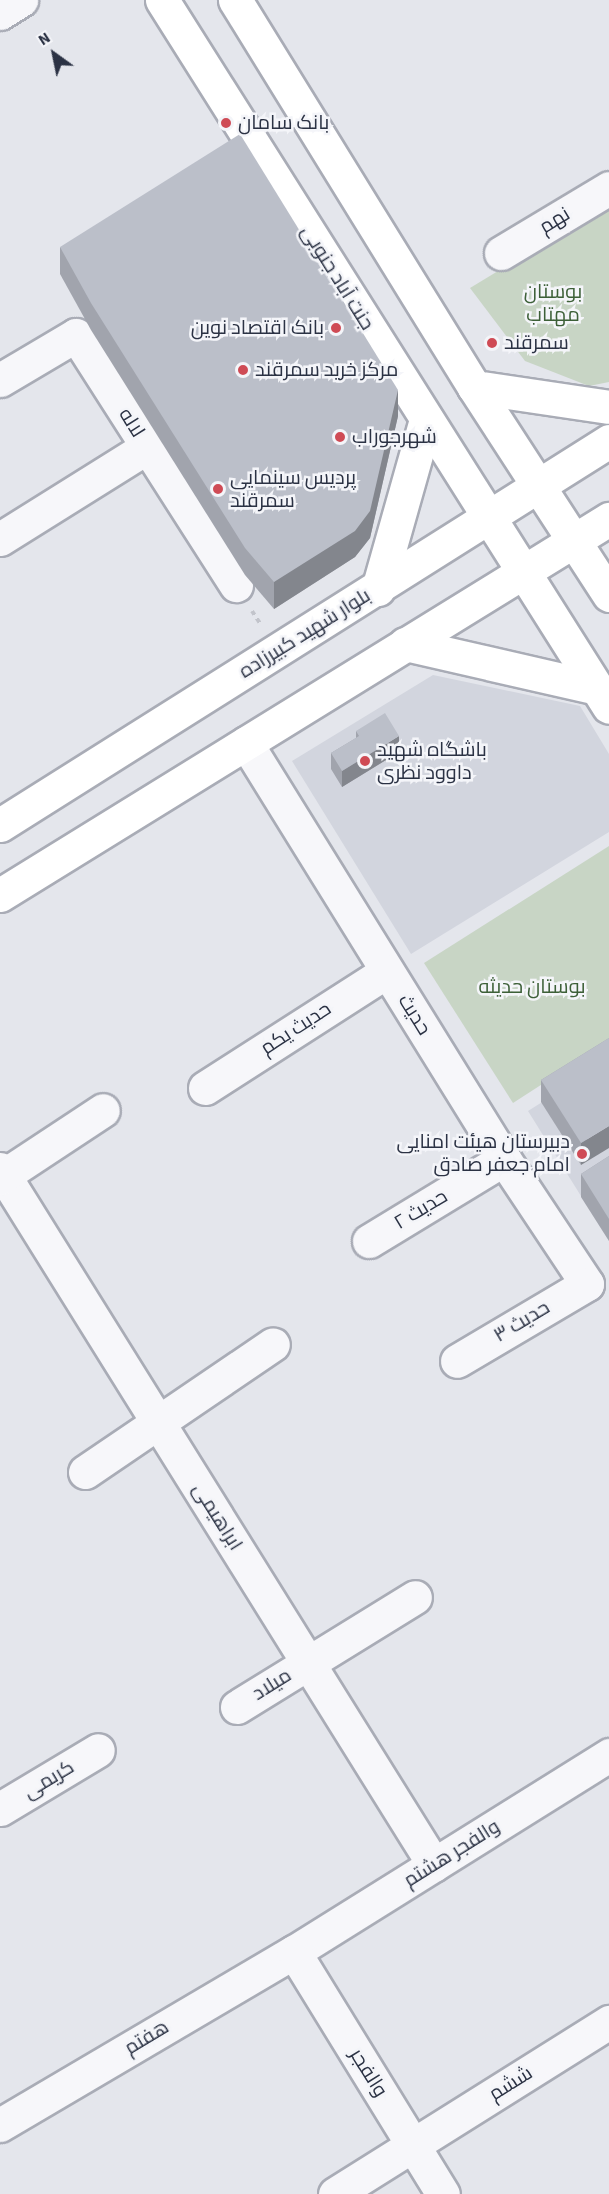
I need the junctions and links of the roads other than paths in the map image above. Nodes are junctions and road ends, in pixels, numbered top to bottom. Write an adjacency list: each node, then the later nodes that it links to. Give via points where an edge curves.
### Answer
1 (21, 0): 4 (street)
2 (162, 0): 10 (main road, جنت آباد جنوبی)
3 (236, 0): 8 (main road)
4 (0, 13)
5 (609, 188): 6 (street, نهم)
6 (501, 253)
7 (0, 380): 12 (street, لاله, via 76,335)
8 (474, 387): 9 (main road); 13 (main road)
9 (609, 407)
10 (426, 419): 14 (main road, جنت آباد جنوبی); 20 (main road)
11 (609, 441): 13 (main road, بلوار شهید کبیرزاده)
12 (147, 447): 16 (street); 19 (street, لاله)
13 (539, 489): 14 (main road, بلوار شهید کبیرزاده); 17 (main road)
14 (490, 519): 18 (main road, جنت آباد جنوبی); 20 (main road, بلوار شهید کبیرزاده)
15 (609, 519): 17 (main road)
16 (0, 539)
17 (574, 540): 18 (main road); 21 (main road)
18 (525, 573): 22 (main road); 23 (main road, جنت آباد جنوبی)
19 (236, 585)
20 (378, 589): 25 (main road, بلوار شهید کبیرزاده)
21 (609, 595)
22 (405, 644): 23 (main road); 24 (main road)
23 (603, 698)
24 (246, 744): 26 (main road); 27 (street, حدیث)
25 (0, 825)
26 (0, 895)
27 (387, 971): 28 (street, حدیث یکم); 30 (street, حدیث)
28 (205, 1088)
29 (103, 1110): 31 (street)
30 (504, 1159): 32 (street, حدیث ۲); 33 (street, حدیث)
31 (1, 1174): 36 (street, ابراهیمی)
32 (369, 1241)
33 (587, 1284): 35 (street, حدیث ۳)
34 (273, 1344): 36 (street)
35 (457, 1361)
36 (158, 1422): 37 (street); 39 (street, ابراهیمی)
37 (85, 1472)
38 (415, 1597): 39 (street, میلاد)
39 (308, 1663): 40 (street, میلاد); 44 (street, ابراهیمی)
40 (237, 1707)
41 (98, 1750): 43 (street, کریمی)
42 (609, 1755): 44 (street, والفجر هشتم)
43 (0, 1809)
44 (434, 1865): 45 (street, والفجر هشتم)
45 (294, 1952): 47 (street, هفتم); 48 (street, والفجر)
46 (609, 2022): 48 (street, ششم)
47 (0, 2125)
48 (413, 2145): 49 (street, ششم); 50 (street, والفجر)
49 (335, 2194)
50 (442, 2194)

